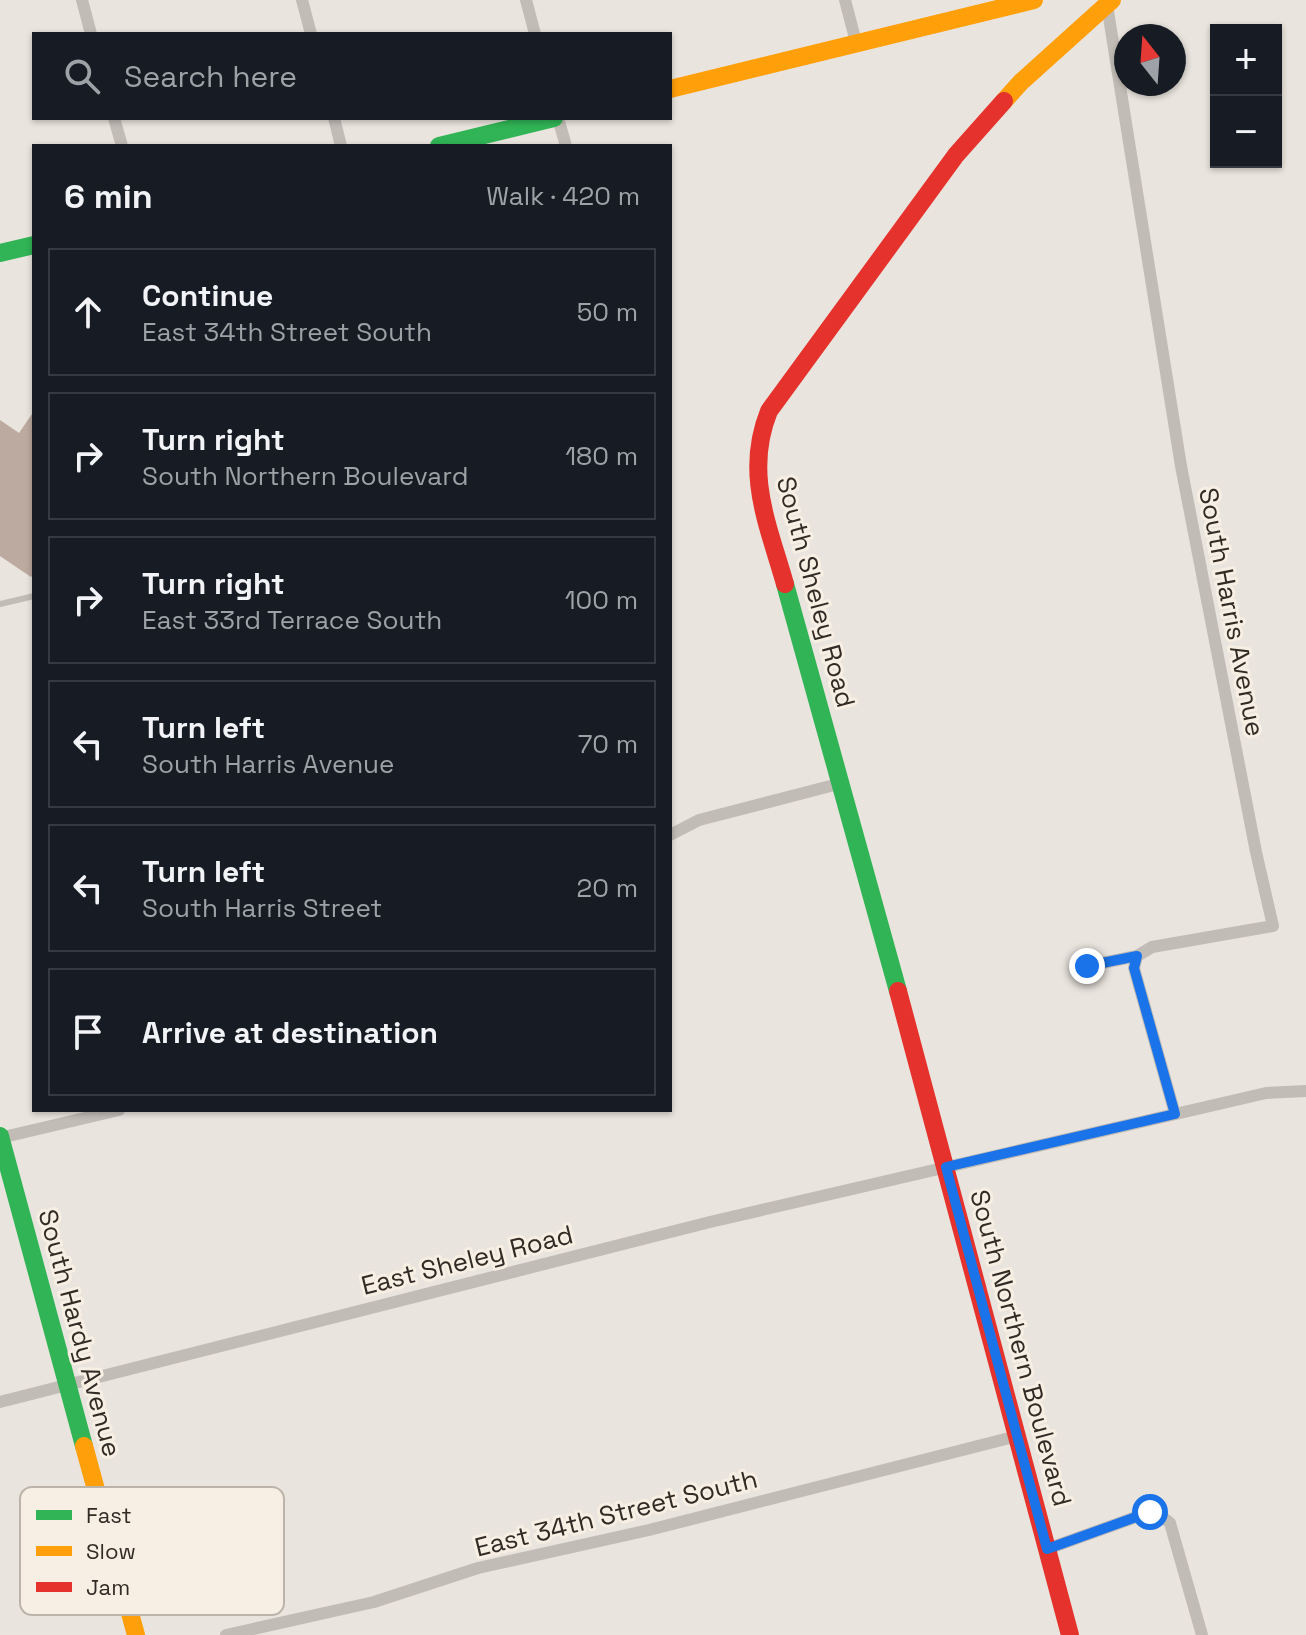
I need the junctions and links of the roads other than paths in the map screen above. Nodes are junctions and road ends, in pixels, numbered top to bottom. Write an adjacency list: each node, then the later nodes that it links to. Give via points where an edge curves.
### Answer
1 (82, 0): 8 (street)
2 (302, 0): 9 (street)
3 (526, 0): 10 (street)
4 (845, 0): 11 (street)
5 (1034, 0): 7 (street)
6 (1110, 2): 25 (street, South Sheley Road, via 1021,82 956,155 769,411 760,431 758,489); 27 (street, South Harris Avenue, via 1181,466 1273,926 1152,947)
7 (992, 5): 11 (street)
8 (90, 32)
9 (310, 32)
10 (534, 32)
11 (856, 42): 12 (street)
12 (672, 88)
13 (115, 120): 17 (street)
14 (334, 120): 18 (street)
15 (548, 120): 19 (street)
16 (557, 120): 20 (street)
17 (121, 144)
18 (340, 144)
19 (447, 144)
20 (565, 144)
21 (32, 245): 22 (street)
22 (0, 253)
23 (32, 596): 24 (lane)
24 (0, 604)
25 (842, 783): 26 (street, via 699,820); 33 (street, South Sheley Road)
26 (672, 834)
27 (1137, 956): 28 (street); 31 (street, via 1134,968)
28 (1087, 966)
29 (1306, 1091): 31 (street, East Sheley Road, via 1266,1093)
30 (110, 1112): 32 (street)
31 (1175, 1114): 33 (street, East Sheley Road)
32 (0, 1137): 34 (street, South Hardy Avenue)
33 (946, 1167): 34 (street, East Sheley Road); 36 (street, South Northern Boulevard)
34 (67, 1383): 35 (street, East Sheley Road); 37 (street, South Hardy Avenue)
35 (0, 1402)
36 (1017, 1436): 38 (street, South Northern Boulevard); 41 (street, East 34th Street South, via 478,1568 374,1602)
37 (95, 1487)
38 (1047, 1549): 42 (street, South Northern Boulevard); 43 (street, via 1150,1512 1160,1515 1170,1523)
39 (131, 1615): 40 (street, South Hardy Avenue)
40 (136, 1635)
41 (226, 1635)
42 (1070, 1635)
43 (1202, 1635)

